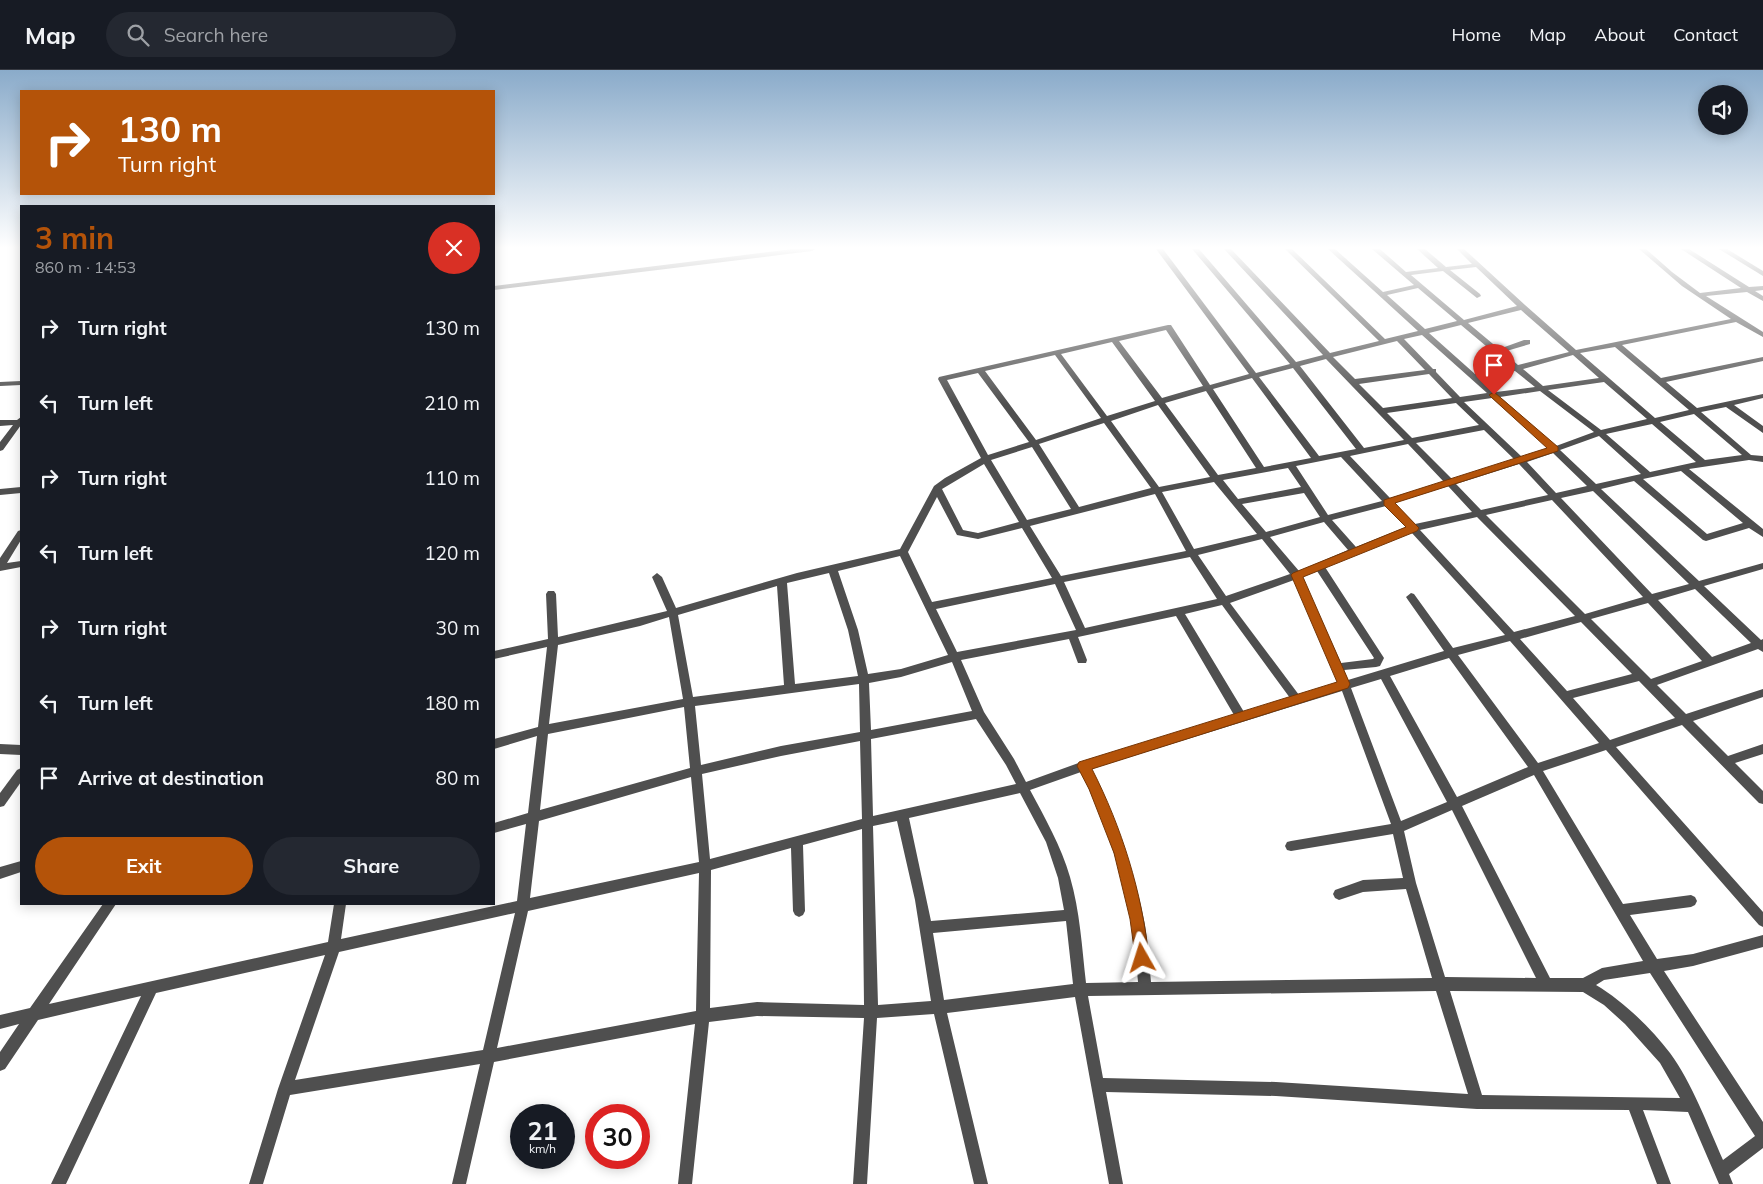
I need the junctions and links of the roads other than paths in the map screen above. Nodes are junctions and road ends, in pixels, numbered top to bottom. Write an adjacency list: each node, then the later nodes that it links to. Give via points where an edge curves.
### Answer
1 (1198, 301): 28 (street)
2 (1239, 301): 24 (street)
3 (1276, 301): 22 (street)
4 (1342, 301): 16 (street)
5 (1390, 301): 12 (street)
6 (1436, 301): 11 (street)
7 (1516, 301): 9 (street)
8 (1708, 301): 10 (street)
9 (1522, 307): 11 (street); 21 (street)
10 (1737, 320): 13 (street); 18 (street)
11 (1462, 323): 12 (street); 20 (street)
12 (1426, 332): 14 (street); 29 (street)
13 (1763, 335)
14 (1399, 338): 16 (street); 27 (street)
15 (1114, 339): 19 (street); 35 (street, via 1168,327); 40 (street)
16 (1384, 342): 22 (street)
17 (1527, 342): 20 (street)
18 (1616, 344): 21 (street); 31 (street)
19 (1057, 352): 26 (street); 44 (street)
20 (1497, 352): 25 (street)
21 (1576, 352): 25 (street); 30 (street)
22 (1328, 356): 24 (street); 32 (street)
23 (1763, 359): 31 (street)
24 (1294, 365): 28 (street); 55 (street)
25 (1517, 368): 29 (street); 36 (street)
26 (980, 370): 52 (street); 59 (street, via 942,379)
27 (1433, 371): 32 (street); 39 (street)
28 (1254, 375): 35 (street); 58 (street)
29 (1474, 376): 37 (street)
30 (1607, 379): 36 (street); 45 (street)
31 (1660, 381): 43 (street)
32 (1353, 382): 42 (street)
33 (20, 383): 34 (street)
34 (0, 384)
35 (1206, 387): 40 (street); 64 (street)
36 (1541, 388): 37 (street); 50 (street)
37 (1494, 395): 39 (street); 54 (street)
38 (1763, 396): 41 (street)
39 (1458, 400): 42 (street); 48 (street)
40 (1159, 402): 44 (street); 67 (street)
41 (1728, 404): 43 (street); 49 (street)
42 (1382, 411): 51 (street)
43 (1695, 411): 45 (street); 57 (street)
44 (1105, 420): 52 (street); 73 (street)
45 (1654, 420): 50 (street); 62 (street)
46 (20, 421): 47 (street); 53 (street)
47 (0, 423)
48 (1485, 427): 51 (street); 61 (street)
49 (1763, 430)
50 (1600, 433): 54 (street); 66 (street)
51 (1411, 441): 55 (street); 69 (street)
52 (1034, 443): 59 (street); 79 (street)
53 (0, 448)
54 (1554, 449): 61 (street); 71 (street)
55 (1361, 450): 56 (street)
56 (1343, 454): 58 (street); 78 (street)
57 (1749, 457): 60 (street); 62 (street)
58 (1316, 458): 63 (street)
59 (986, 459): 70 (street); 82 (street)
60 (1763, 459)
61 (1521, 461): 69 (street); 76 (street)
62 (1703, 463): 65 (street)
63 (1290, 464): 64 (street); 74 (street)
64 (1261, 469): 67 (street)
65 (1684, 469): 66 (street); 84 (street)
66 (1649, 476): 68 (street)
67 (1215, 478): 73 (street); 77 (street)
68 (1637, 479): 71 (street); 84 (street, via 1706,538)
69 (1451, 482): 78 (street); 80 (street)
70 (937, 488): 82 (street, via 960,534 978,536); 87 (street)
71 (1595, 488): 76 (street); 99 (street)
72 (20, 490): 75 (street)
73 (1157, 490): 79 (street); 88 (street)
74 (1307, 490): 77 (street); 81 (street)
75 (0, 492)
76 (1556, 498): 80 (street); 102 (street)
77 (1236, 502): 86 (street)
78 (1388, 502): 81 (street); 83 (street)
79 (1077, 511): 82 (street)
80 (1480, 514): 83 (street); 107 (street)
81 (1325, 518): 86 (street); 89 (street)
82 (1026, 524): 97 (street)
83 (1413, 528): 89 (street); 109 (street)
84 (1758, 529)
85 (20, 535): 93 (street)
86 (1265, 536): 88 (street); 95 (street)
87 (902, 552): 94 (street); 104 (street)
88 (1192, 552): 97 (street); 103 (street)
89 (1355, 552): 91 (street)
90 (20, 564): 93 (street)
91 (1319, 566): 95 (street); 117 (street, via 1379,658 1376,663)
92 (1763, 566): 99 (street)
93 (0, 567)
94 (833, 569): 98 (street); 119 (street, via 850,619)
95 (1297, 575): 103 (street); 117 (street)
96 (657, 577): 106 (street)
97 (1058, 580): 104 (street); 108 (street)
98 (782, 582): 106 (street); 122 (street)
99 (1695, 584): 102 (street); 111 (street)
100 (551, 594): 110 (street)
101 (1410, 597): 112 (street)
102 (1649, 597): 107 (street); 116 (street)
103 (1224, 601): 105 (street); 125 (street)
104 (930, 606): 114 (street)
105 (1179, 612): 108 (street); 128 (street)
106 (673, 613): 110 (street); 126 (street)
107 (1583, 618): 109 (street); 120 (street)
108 (1077, 634): 114 (street); 115 (street)
109 (1512, 636): 112 (street); 124 (street)
110 (553, 642): 113 (street); 130 (street)
111 (1762, 645): 116 (street)
112 (1451, 653): 118 (street); 139 (street)
113 (495, 655)
114 (955, 657): 119 (street); 127 (street)
115 (1082, 660)
116 (1710, 662): 120 (street)
117 (1338, 667): 121 (street)
118 (1383, 672): 121 (street); 145 (street)
119 (864, 680): 122 (street); 131 (street)
120 (1645, 680): 124 (street); 129 (street)
121 (1344, 684): 125 (street); 150 (street)
122 (790, 689): 126 (street)
123 (1763, 693): 129 (street)
124 (1565, 696): 133 (street)
125 (1296, 699): 128 (street)
126 (689, 702): 130 (street); 140 (street)
127 (979, 714): 131 (street); 142 (street, via 1010,762)
128 (1241, 717): 138 (street)
129 (1684, 719): 133 (street); 137 (street)
130 (543, 730): 132 (street); 147 (street)
131 (865, 737): 140 (street, via 782,751); 148 (street)
132 (495, 744)
133 (1607, 744): 139 (street); 165 (street)
134 (0, 749): 136 (street)
135 (1763, 749): 137 (street)
136 (20, 750)
137 (1725, 762): 143 (street)
138 (1084, 766): 142 (street); 174 (street, via 1120,853 1138,919)
139 (1536, 769): 145 (street); 162 (street)
140 (696, 771): 147 (street); 153 (street)
141 (20, 774): 144 (street)
142 (1022, 788): 146 (street); 164 (street, via 1051,841 1064,878)
143 (1763, 799)
144 (0, 802)
145 (1455, 805): 150 (street); 171 (street)
146 (902, 815): 148 (street); 166 (street)
147 (533, 817): 149 (street); 161 (street)
148 (868, 822): 151 (street); 177 (street)
149 (495, 828)
150 (1398, 828): 152 (street); 156 (street)
151 (796, 841): 153 (street); 163 (street)
152 (1290, 846)
153 (705, 866): 161 (street); 179 (street)
154 (20, 867): 155 (street)
155 (0, 873)
156 (1410, 883): 157 (street, via 1363,886); 170 (street)
157 (1339, 894)
158 (1690, 901): 162 (street)
159 (109, 905): 178 (street)
160 (340, 905): 168 (street)
161 (523, 906): 168 (street); 181 (street)
162 (1620, 910): 169 (street)
163 (799, 911)
164 (1071, 915): 166 (street); 175 (street)
165 (1763, 921)
166 (926, 928): 176 (street)
167 (1763, 941): 169 (street)
168 (334, 947): 173 (street); 184 (street)
169 (1654, 967): 172 (street, via 1602,974); 188 (street)
170 (1440, 984): 171 (street); 174 (street); 185 (street)
171 (1546, 984): 172 (street)
172 (1584, 985): 187 (street, via 1609,1000 1646,1035 1665,1058)
173 (152, 987): 178 (street); 191 (street)
174 (1145, 989): 175 (street)
175 (1080, 990): 176 (street); 183 (street)
176 (939, 1006): 177 (street); 196 (street)
177 (871, 1012): 179 (street, via 779,1009); 195 (street)
178 (35, 1013): 180 (street); 182 (street)
179 (703, 1016): 181 (street); 194 (street)
180 (0, 1022)
181 (489, 1056): 184 (street); 193 (street)
182 (0, 1064)
183 (1097, 1085): 185 (street, via 1276,1089); 197 (street)
184 (286, 1089): 192 (street)
185 (1477, 1102): 186 (street)
186 (1634, 1103): 187 (street); 198 (street)
187 (1692, 1105): 190 (street)
188 (1763, 1135)
189 (1763, 1139): 190 (street)
190 (1724, 1177)
191 (58, 1184)
192 (256, 1184)
193 (459, 1184)
194 (685, 1184)
195 (860, 1184)
196 (981, 1184)
197 (1116, 1184)
198 (1664, 1184)

